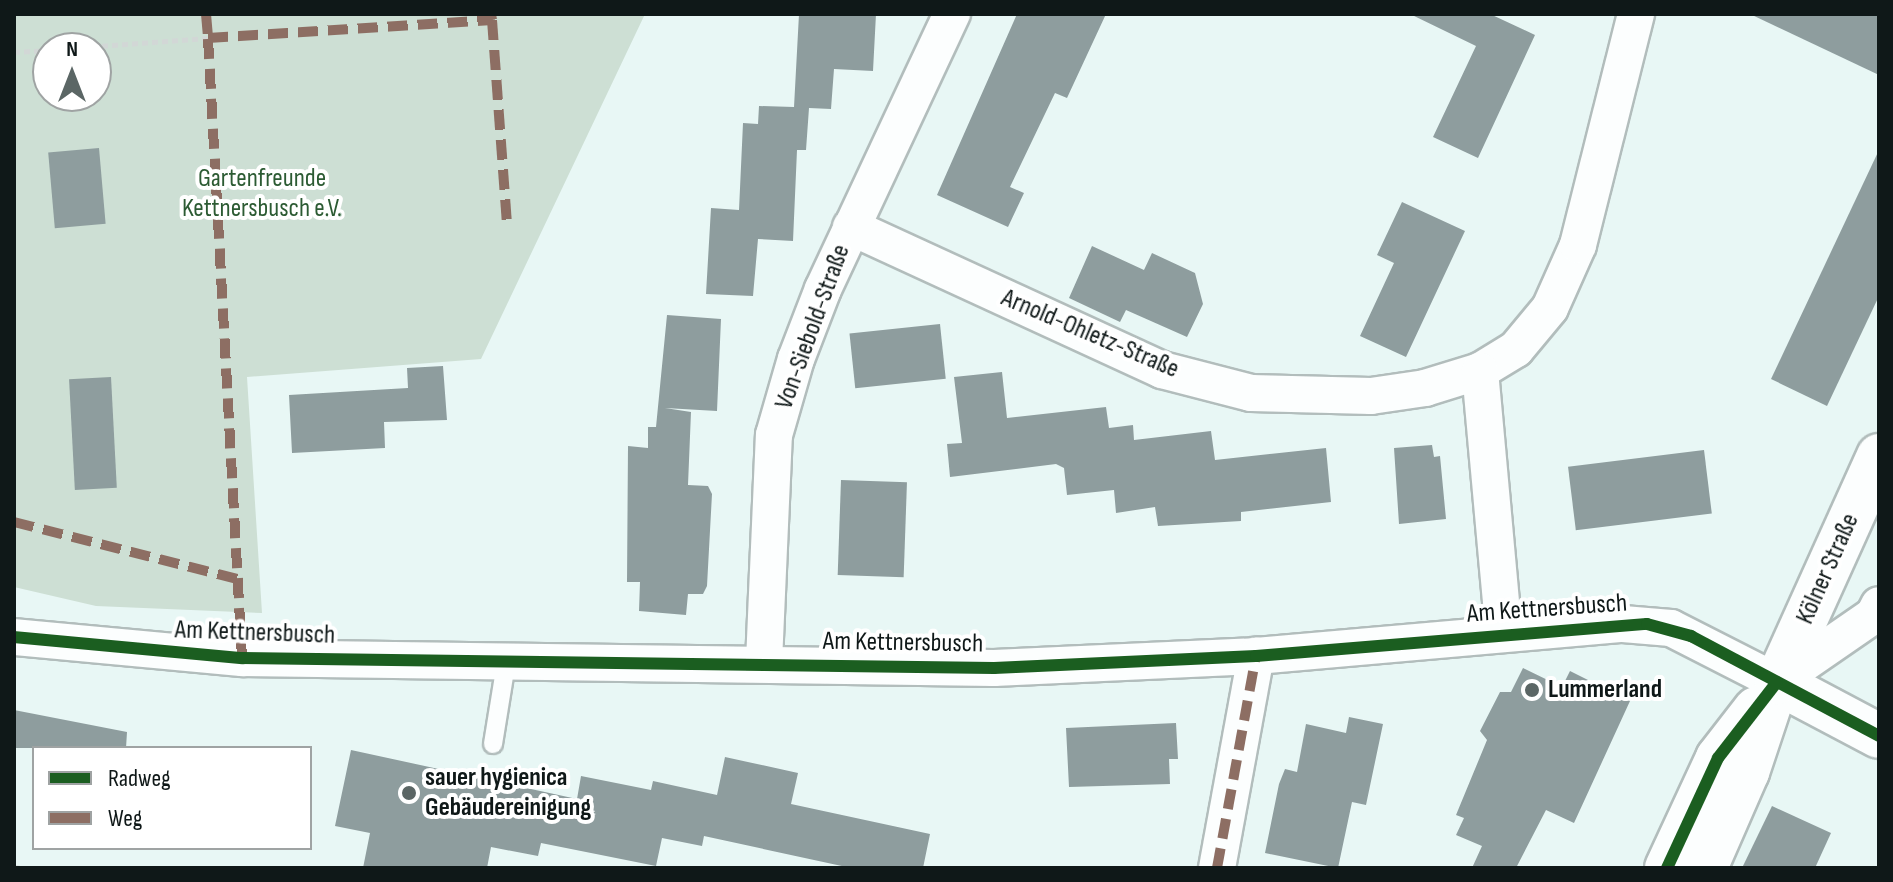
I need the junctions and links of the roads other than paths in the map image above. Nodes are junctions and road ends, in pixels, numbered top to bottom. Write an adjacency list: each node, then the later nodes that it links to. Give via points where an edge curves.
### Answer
1 (952, 14): 3 (street, Von-Siebold-Straße)
2 (1636, 14): 4 (street, Arnold-Ohletz-Straße, via 1578,245 1550,308 1516,349)
3 (851, 227): 4 (street, Arnold-Ohletz-Straße, via 1162,370 1251,393 1371,396 1425,388); 11 (street, Von-Siebold-Straße, via 796,359 774,435)
4 (1480, 371): 7 (street)
5 (1879, 456): 12 (main road, Kölner Straße)
6 (1879, 605): 12 (street, Kölner Straße, via 1874,615)
7 (1504, 633): 9 (street, Am Kettnersbusch); 12 (street, Am Kettnersbusch, via 1623,624 1671,628)
8 (14, 637): 10 (street, Am Kettnersbusch, via 242,658)
9 (1256, 656): 11 (street, Am Kettnersbusch, via 994,668); 15 (street)
10 (507, 658): 11 (street, Am Kettnersbusch); 14 (lane)
11 (764, 662)
12 (1777, 682): 13 (main road); 16 (main road, via 1718,758); 17 (main road, Kölner Straße, via 1747,772)
13 (1879, 736)
14 (493, 744)
15 (1217, 868)
16 (1667, 868)
17 (1705, 868)

